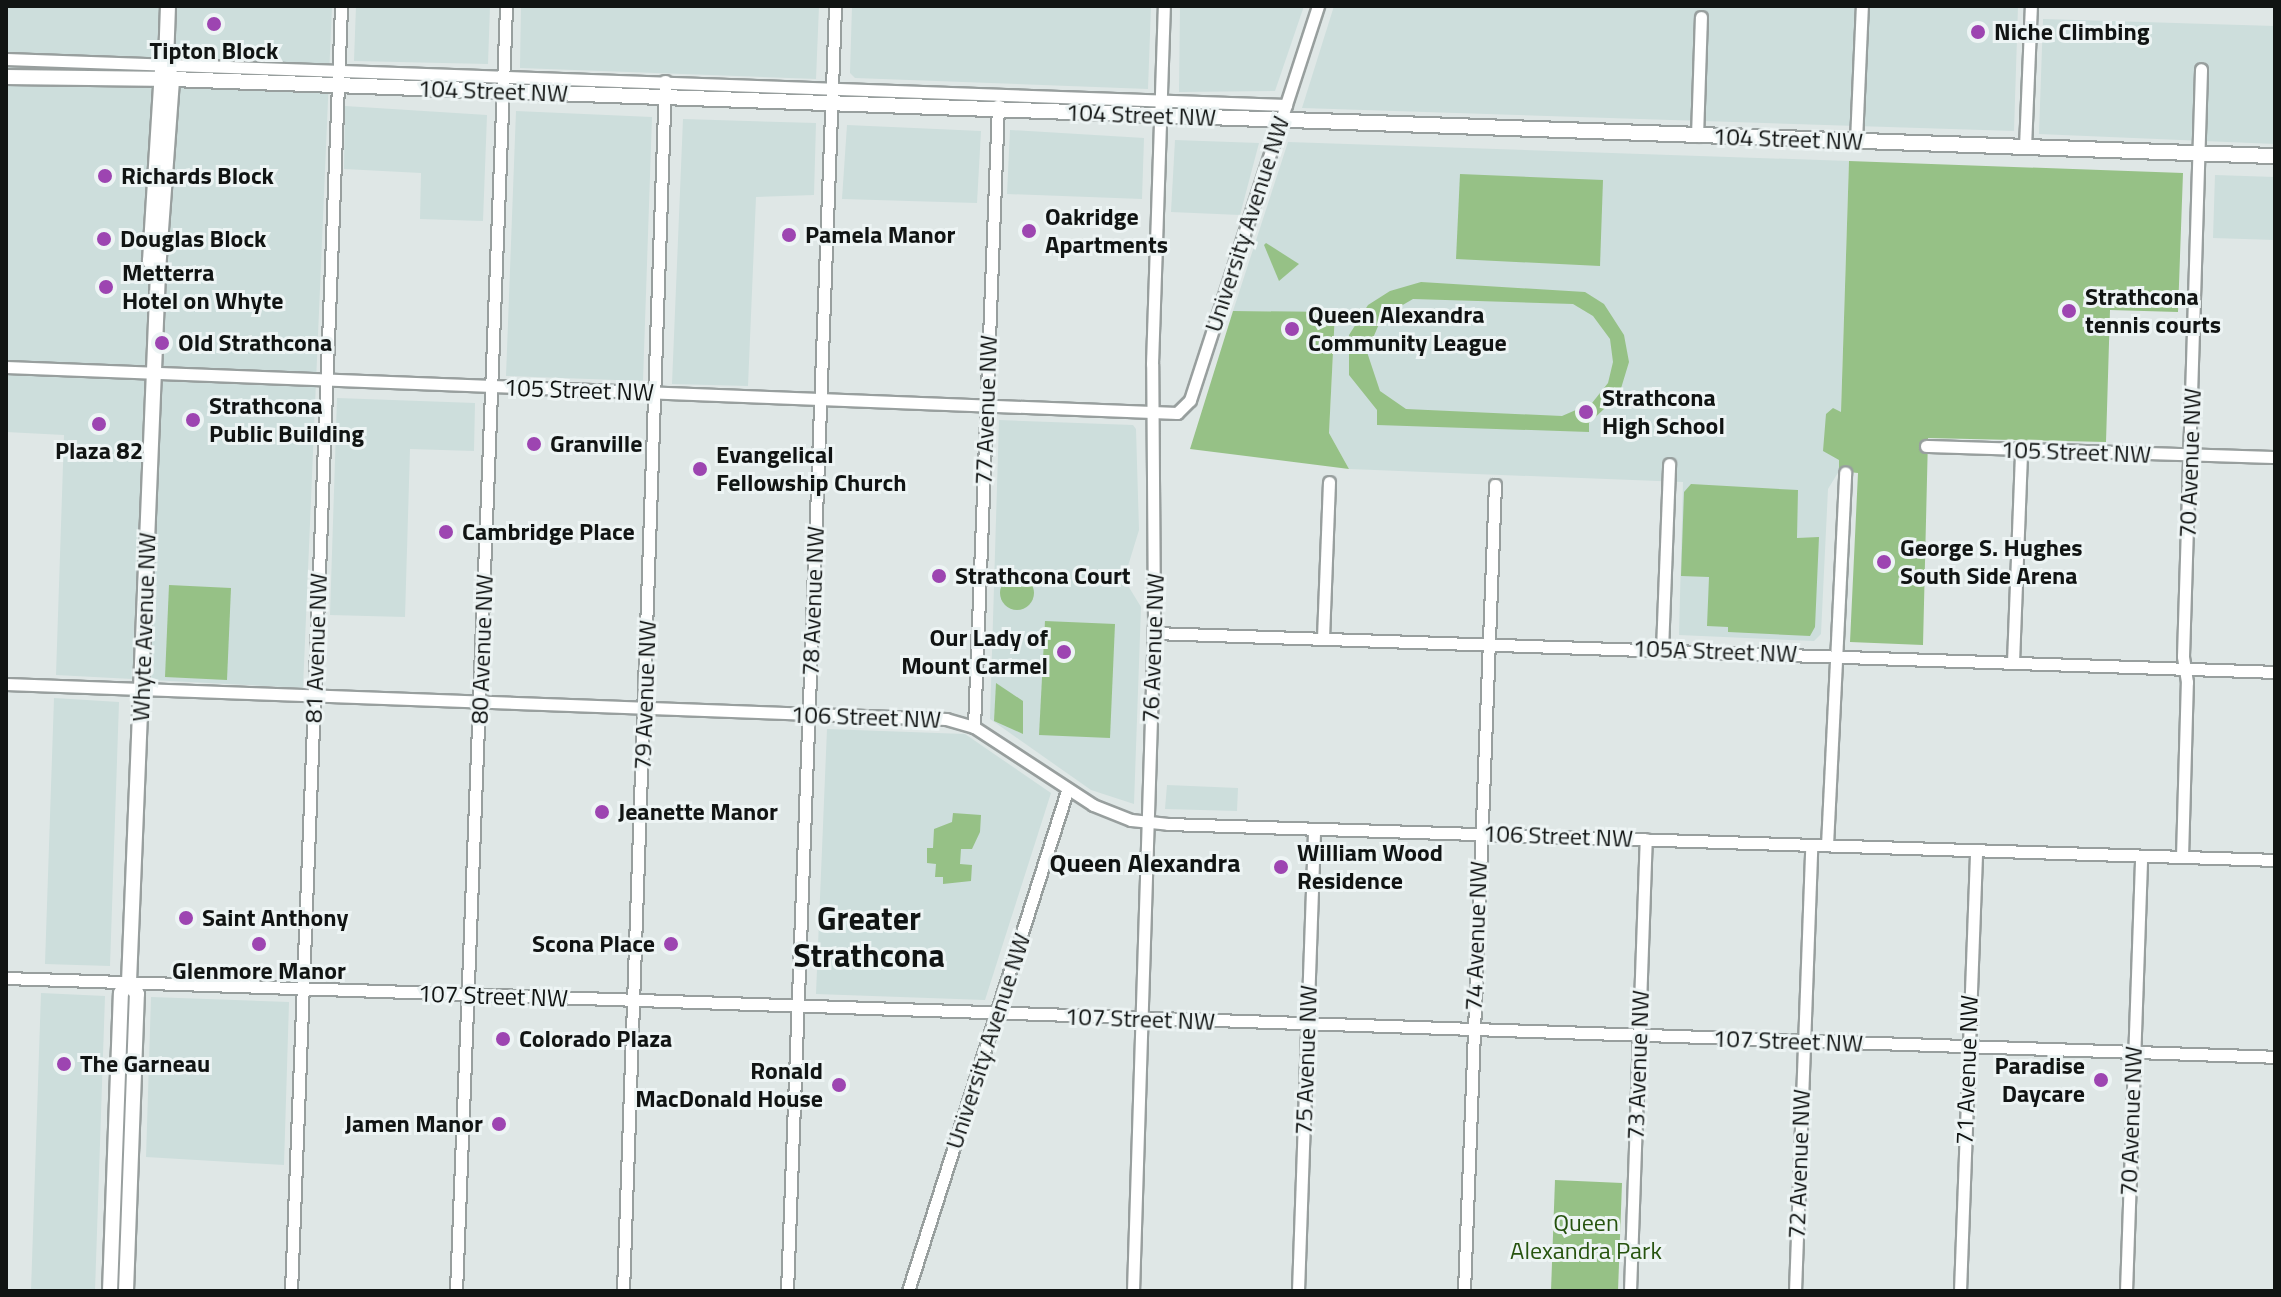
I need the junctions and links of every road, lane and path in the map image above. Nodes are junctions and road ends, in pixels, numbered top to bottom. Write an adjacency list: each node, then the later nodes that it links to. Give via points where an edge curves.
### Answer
1 (168, 6): 11 (main road, Whyte Avenue NW)
2 (341, 6): 16 (street, 81 Avenue NW)
3 (506, 6): 13 (street, 80 Avenue NW)
4 (835, 6): 18 (street, 78 Avenue NW)
5 (1164, 6): 22 (street, 76 Avenue NW)
6 (1318, 6): 24 (street, University Avenue NW)
7 (1862, 6): 29 (street)
8 (2031, 6): 30 (street)
9 (1701, 17): 28 (street)
10 (6, 59): 11 (street, 104 Street NW)
11 (166, 63): 15 (main road, Whyte Avenue NW); 16 (street, 104 Street NW)
12 (2201, 69): 31 (street, 70 Avenue NW)
13 (503, 75): 16 (street, 104 Street NW); 17 (street, 104 Street NW); 19 (street, 80 Avenue NW)
14 (6, 77): 15 (main road, 104 Street NW)
15 (165, 78): 16 (main road, 104 Street NW); 34 (main road, Whyte Avenue NW, via 150,261 158,271)
16 (338, 78): 19 (main road, 104 Street NW); 35 (street, 81 Avenue NW)
17 (665, 81): 18 (street, 104 Street NW); 21 (street, 79 Avenue NW)
18 (832, 86): 20 (street, 104 Street NW); 23 (street, 78 Avenue NW)
19 (503, 92): 21 (main road, 104 Street NW); 36 (street, 80 Avenue NW)
20 (998, 93): 22 (street, 104 Street NW); 25 (street, 77 Avenue NW)
21 (668, 98): 23 (main road, 104 Street NW); 37 (street, 79 Avenue NW)
22 (1160, 99): 24 (street, 104 Street NW); 26 (street, 76 Avenue NW)
23 (832, 104): 25 (main road, 104 Street NW); 38 (street, 78 Avenue NW)
24 (1286, 105): 27 (street, University Avenue NW)
25 (998, 109): 26 (main road, 104 Street NW); 39 (street, 77 Avenue NW)
26 (1160, 115): 27 (main road, 104 Street NW); 40 (street, 76 Avenue NW)
27 (1280, 121): 28 (main road, 104 Street NW); 40 (street, University Avenue NW, via 1189,404 1177,413)
28 (1697, 136): 29 (main road, 104 Street NW)
29 (1856, 141): 30 (main road, 104 Street NW)
30 (2025, 147): 31 (main road, 104 Street NW)
31 (2202, 154): 32 (main road, 104 Street NW); 43 (street, 70 Avenue NW)
32 (2275, 156)
33 (6, 367): 34 (street, 105 Street NW)
34 (154, 373): 35 (street, 105 Street NW); 58 (main road, Whyte Avenue NW)
35 (326, 380): 36 (street, 105 Street NW); 59 (street, 81 Avenue NW)
36 (492, 386): 37 (street, 105 Street NW); 60 (street, 80 Avenue NW)
37 (657, 393): 38 (street, 105 Street NW); 61 (street, 79 Avenue NW)
38 (820, 399): 39 (street, 105 Street NW); 62 (street, 78 Avenue NW)
39 (986, 406): 40 (street, 105 Street NW); 63 (street, 77 Avenue NW)
40 (1152, 411): 49 (street, 76 Avenue NW)
41 (1926, 446): 42 (street, 105 Street NW)
42 (2021, 449): 43 (street, 105 Street NW); 54 (street)
43 (2190, 455): 44 (street, 105 Street NW); 55 (street, 70 Avenue NW)
44 (2275, 457)
45 (1669, 464): 52 (street)
46 (1845, 472): 53 (street)
47 (1329, 482): 50 (street)
48 (1495, 485): 51 (street, 74 Avenue NW)
49 (1154, 633): 50 (street, 105A Street NW); 65 (street, 76 Avenue NW)
50 (1323, 638): 51 (street, 105A Street NW)
51 (1489, 643): 52 (street, 105A Street NW); 67 (street, 74 Avenue NW)
52 (1662, 650): 53 (street, 105A Street NW)
53 (1837, 656): 54 (street, 105A Street NW); 70 (street)
54 (2013, 662): 55 (street, 105A Street NW)
55 (2185, 668): 56 (street, 105A Street NW); 73 (street, 70 Avenue NW)
56 (2275, 672)
57 (6, 684): 58 (street, 106 Street NW)
58 (141, 688): 59 (street, 106 Street NW); 76 (main road, Whyte Avenue NW)
59 (314, 696): 60 (street, 106 Street NW); 77 (street, 81 Avenue NW)
60 (480, 702): 61 (street, 106 Street NW); 78 (street, 80 Avenue NW)
61 (644, 708): 62 (street, 106 Street NW); 79 (street, 79 Avenue NW)
62 (809, 715): 63 (street, 106 Street NW, via 946,719); 80 (street, 78 Avenue NW)
63 (974, 727): 64 (street, 106 Street NW)
64 (1067, 791): 65 (street, 106 Street NW); 81 (street, University Avenue NW)
65 (1148, 822): 66 (street, 106 Street NW); 82 (street, 76 Avenue NW)
66 (1314, 829): 67 (street, 106 Street NW); 83 (street, 75 Avenue NW)
67 (1481, 834): 68 (street, 106 Street NW); 84 (street, 74 Avenue NW)
68 (1646, 839): 69 (street, 106 Street NW); 85 (street, 73 Avenue NW)
69 (1811, 845): 70 (street, 106 Street NW); 86 (street, 72 Avenue NW)
70 (1827, 845): 71 (street, 106 Street NW)
71 (1976, 850): 72 (street, 106 Street NW); 87 (street, 71 Avenue NW)
72 (2141, 856): 73 (street, 106 Street NW); 88 (street, 70 Avenue NW)
73 (2182, 857): 74 (street, 106 Street NW)
74 (2275, 860)
75 (6, 978): 76 (street, 107 Street NW)
76 (129, 982): 77 (street, 107 Street NW); 90 (main road, Whyte Avenue NW, via 121,993); 91 (main road, Whyte Avenue NW, via 137,994)
77 (303, 988): 78 (street, 107 Street NW); 92 (street, 81 Avenue NW)
78 (469, 995): 79 (street, 107 Street NW); 93 (street, 80 Avenue NW)
79 (634, 1001): 80 (street, 107 Street NW); 94 (street, 79 Avenue NW)
80 (798, 1007): 81 (street, 107 Street NW); 95 (street, 78 Avenue NW)
81 (996, 1015): 82 (street, 107 Street NW); 96 (street, University Avenue NW)
82 (1143, 1020): 83 (street, 107 Street NW); 97 (street, 76 Avenue NW)
83 (1307, 1024): 84 (street, 107 Street NW); 98 (street, 75 Avenue NW)
84 (1473, 1030): 85 (street, 107 Street NW); 99 (street, 74 Avenue NW)
85 (1639, 1035): 86 (street, 107 Street NW); 100 (street, 73 Avenue NW)
86 (1804, 1041): 87 (street, 107 Street NW); 101 (street, 72 Avenue NW)
87 (1968, 1046): 88 (street, 107 Street NW); 102 (street, 71 Avenue NW)
88 (2134, 1052): 89 (street, 107 Street NW); 103 (street, 70 Avenue NW)
89 (2275, 1057)
90 (110, 1291)
91 (126, 1291)
92 (291, 1291)
93 (456, 1291)
94 (623, 1291)
95 (787, 1291)
96 (908, 1291)
97 (1133, 1291)
98 (1298, 1291)
99 (1464, 1291)
100 (1630, 1291)
101 (1795, 1291)
102 (1960, 1291)
103 (2126, 1291)

